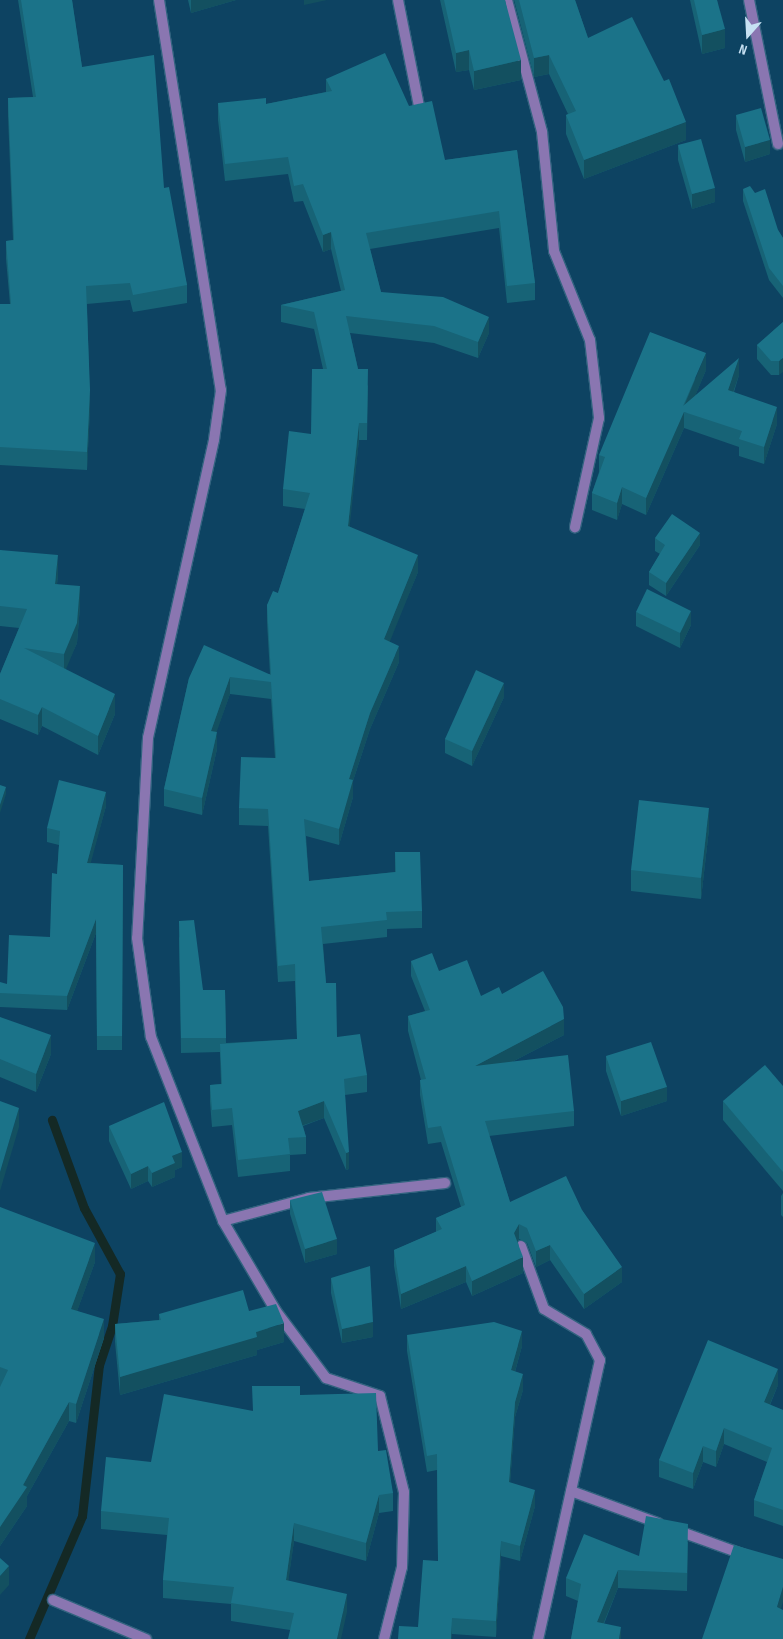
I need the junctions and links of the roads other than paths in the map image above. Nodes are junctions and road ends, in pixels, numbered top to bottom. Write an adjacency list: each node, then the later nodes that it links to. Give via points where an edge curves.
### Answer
1 (160, 0): 9 (street, via 221,390 214,440 148,738 137,938 151,1037)
2 (398, 0): 5 (street)
3 (507, 0): 7 (street, via 542,132 554,250 590,340 599,418)
4 (750, 0): 6 (street)
5 (419, 106)
6 (778, 144)
7 (576, 527)
8 (445, 1183): 9 (street, via 309,1198)
9 (223, 1221): 15 (street, via 276,1311 326,1378 380,1396 404,1492 402,1567)
10 (521, 1246): 11 (street, via 544,1309 586,1334 600,1360)
11 (570, 1491): 12 (street); 16 (street)
12 (755, 1559)
13 (54, 1600): 14 (street)
14 (146, 1639)
15 (384, 1639)
16 (538, 1639)

